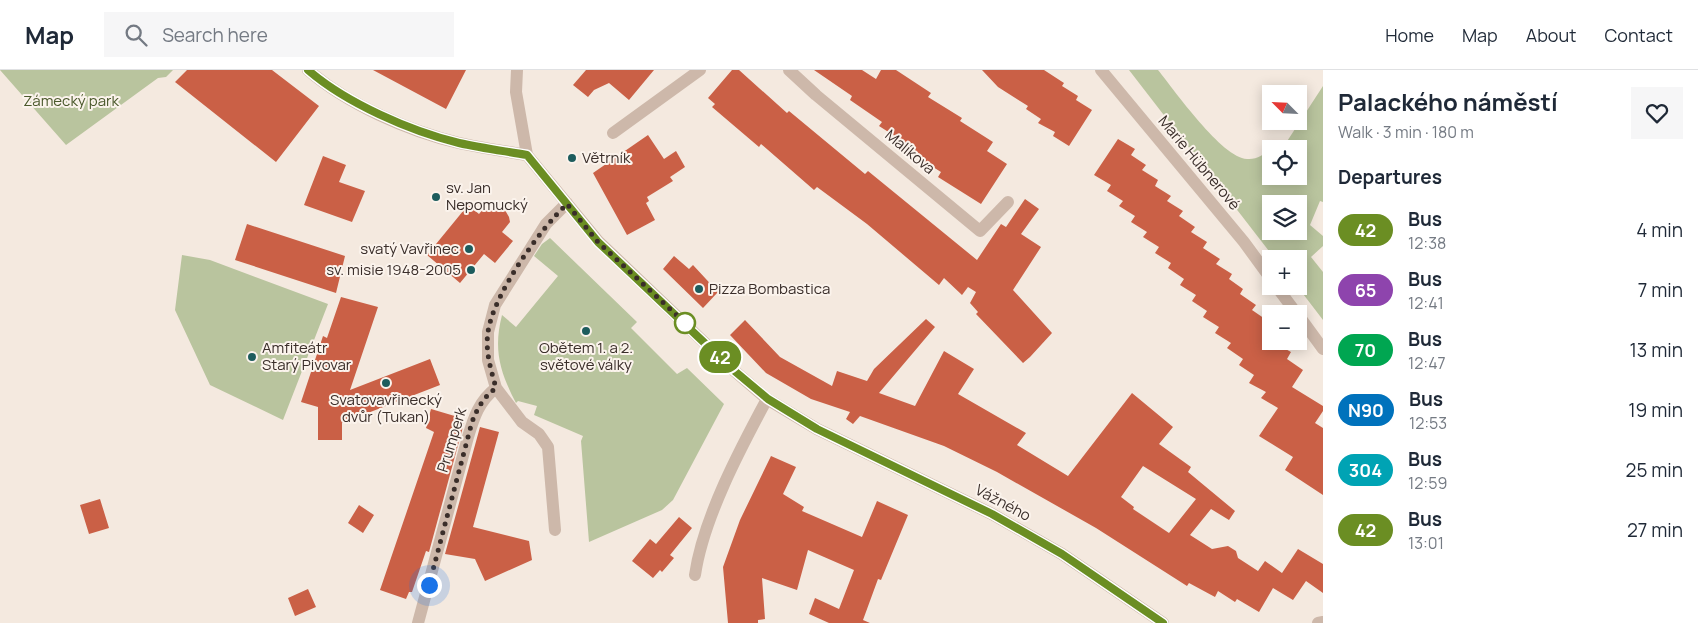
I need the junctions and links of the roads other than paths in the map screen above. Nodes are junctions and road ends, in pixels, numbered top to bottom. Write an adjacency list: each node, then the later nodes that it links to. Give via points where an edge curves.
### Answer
1 (308, 70): 7 (street, via 349,100 399,122 459,143)
2 (517, 70): 7 (street, via 516,92)
3 (700, 70): 6 (street)
4 (789, 70): 8 (street, Malíkova, via 980,231)
5 (1101, 70): 10 (street, Marie Hübnerové)
6 (613, 133)
7 (527, 155): 9 (street, Vážného)
8 (1008, 202)
9 (567, 204): 15 (street, via 546,224 495,305 488,332 488,360); 16 (street, Vážného, via 621,265)
10 (1262, 267)
11 (1283, 295): 12 (street)
12 (1290, 305)
13 (1307, 327): 14 (street)
14 (1323, 349)
15 (496, 388): 17 (street, via 522,422 548,447); 20 (street, Prumperk, via 485,396 478,408 468,437)
16 (768, 399): 18 (street, via 710,518 699,549); 21 (street, Vážného, via 817,429 992,514 1062,554)
17 (555, 530)
18 (695, 575)
19 (1323, 622): 22 (street)
20 (418, 623)
21 (1163, 623)
22 (1318, 623)

